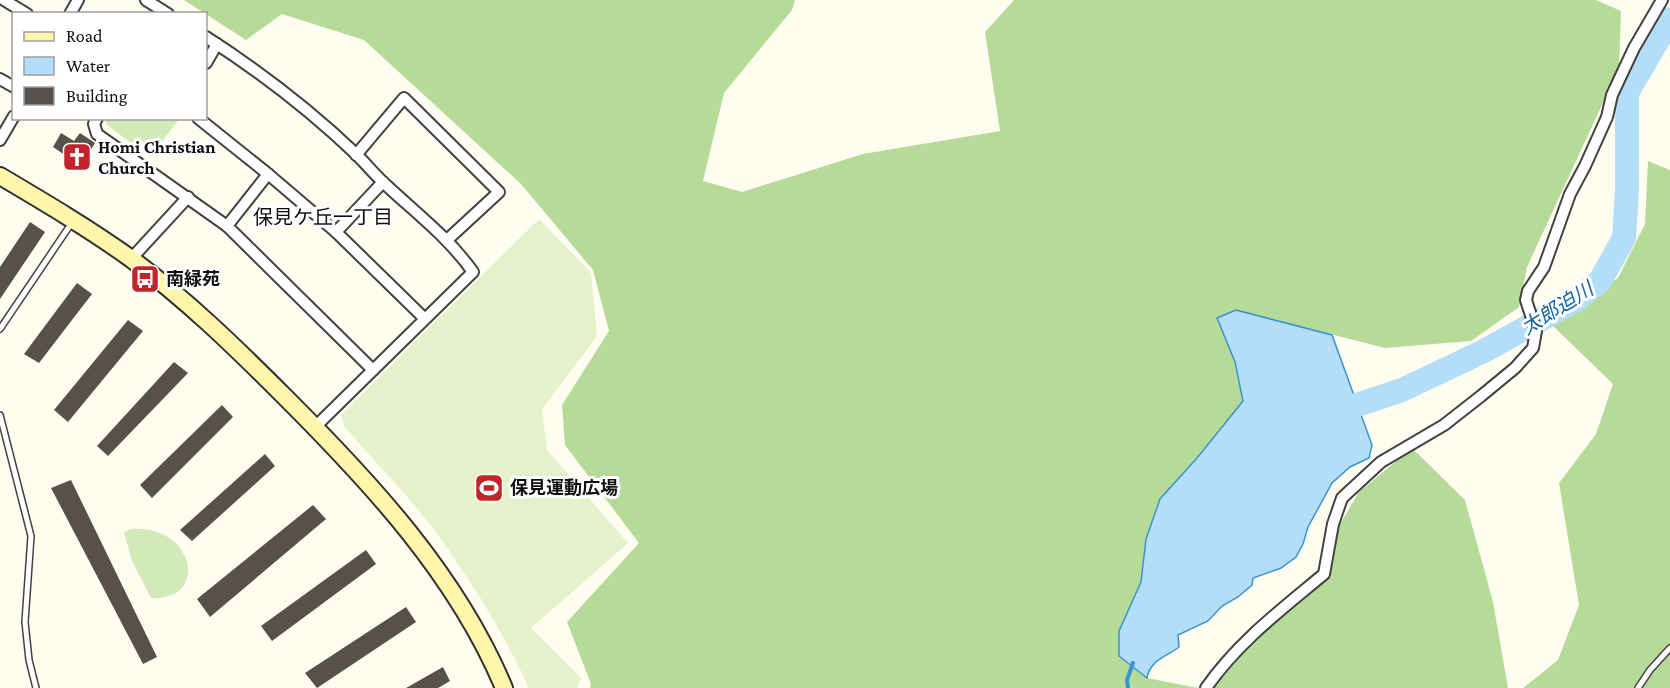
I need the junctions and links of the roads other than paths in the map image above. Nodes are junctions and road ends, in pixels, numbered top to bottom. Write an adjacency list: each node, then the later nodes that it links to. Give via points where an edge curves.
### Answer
1 (4, 0): 5 (street)
2 (146, 0): 4 (street)
3 (1662, 0): 31 (street, via 1634,48 1570,194 1544,267 1528,291 1526,300 1536,331 1533,348 1515,368 1444,425 1381,462 1342,498 1332,524 1324,574 1229,657)
4 (155, 10)
5 (24, 12)
6 (207, 38): 7 (street)
7 (217, 44): 8 (street); 13 (street, via 285,93)
8 (207, 61)
9 (12, 120): 12 (street)
10 (96, 120): 17 (street, via 97,134)
11 (200, 120): 14 (street)
12 (0, 140)
13 (356, 154): 16 (street); 21 (street, via 404,98 499,192)
14 (268, 174): 19 (street); 20 (street)
15 (0, 176): 18 (street)
16 (383, 182): 20 (street); 21 (street)
17 (188, 197): 19 (street); 22 (street)
18 (74, 220): 22 (street); 24 (lane)
19 (227, 226): 25 (street)
20 (336, 232): 23 (street)
21 (447, 240): 23 (street, via 473,272)
22 (131, 259): 27 (street, via 198,314)
23 (424, 318): 25 (street)
24 (0, 329)
25 (373, 370): 27 (street)
26 (0, 415): 29 (lane, via 32,536 25,622)
27 (315, 427): 30 (street, via 392,511 442,575 493,660)
28 (1670, 648): 32 (lane)
29 (36, 688)
30 (504, 688)
31 (1206, 688)
32 (1638, 688)

